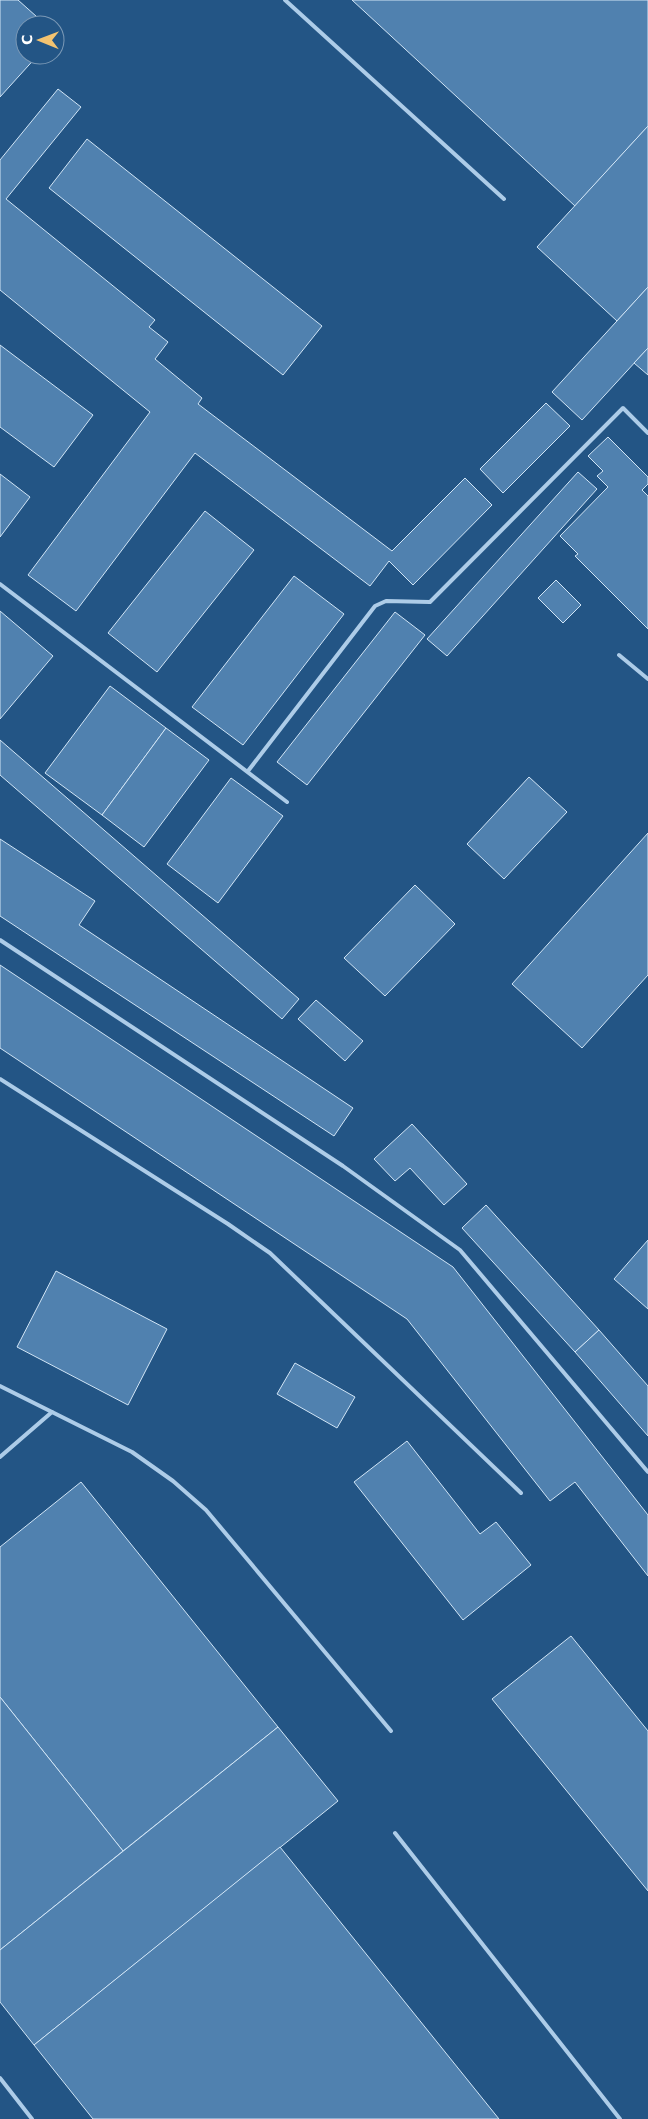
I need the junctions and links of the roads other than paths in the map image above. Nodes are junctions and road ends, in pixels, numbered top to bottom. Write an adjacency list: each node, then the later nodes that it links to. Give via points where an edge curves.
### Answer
1 (285, 0): 2 (lane)
2 (504, 199)
3 (648, 433): 7 (lane, via 623,408 430,602 386,601 375,606)
4 (0, 584): 7 (lane)
5 (619, 655): 6 (lane)
6 (648, 679)
7 (248, 771): 8 (lane)
8 (287, 802)
9 (0, 940): 14 (lane, via 343,1166 460,1250)
10 (0, 1080): 15 (lane, via 270,1253)
11 (0, 1386): 12 (lane)
12 (52, 1412): 13 (lane); 16 (lane, via 132,1452 206,1510)
13 (0, 1457)
14 (648, 1472)
15 (521, 1493)
16 (391, 1731)
17 (395, 1833): 20 (lane)
18 (0, 2078): 19 (lane)
19 (32, 2119)
20 (620, 2119)

